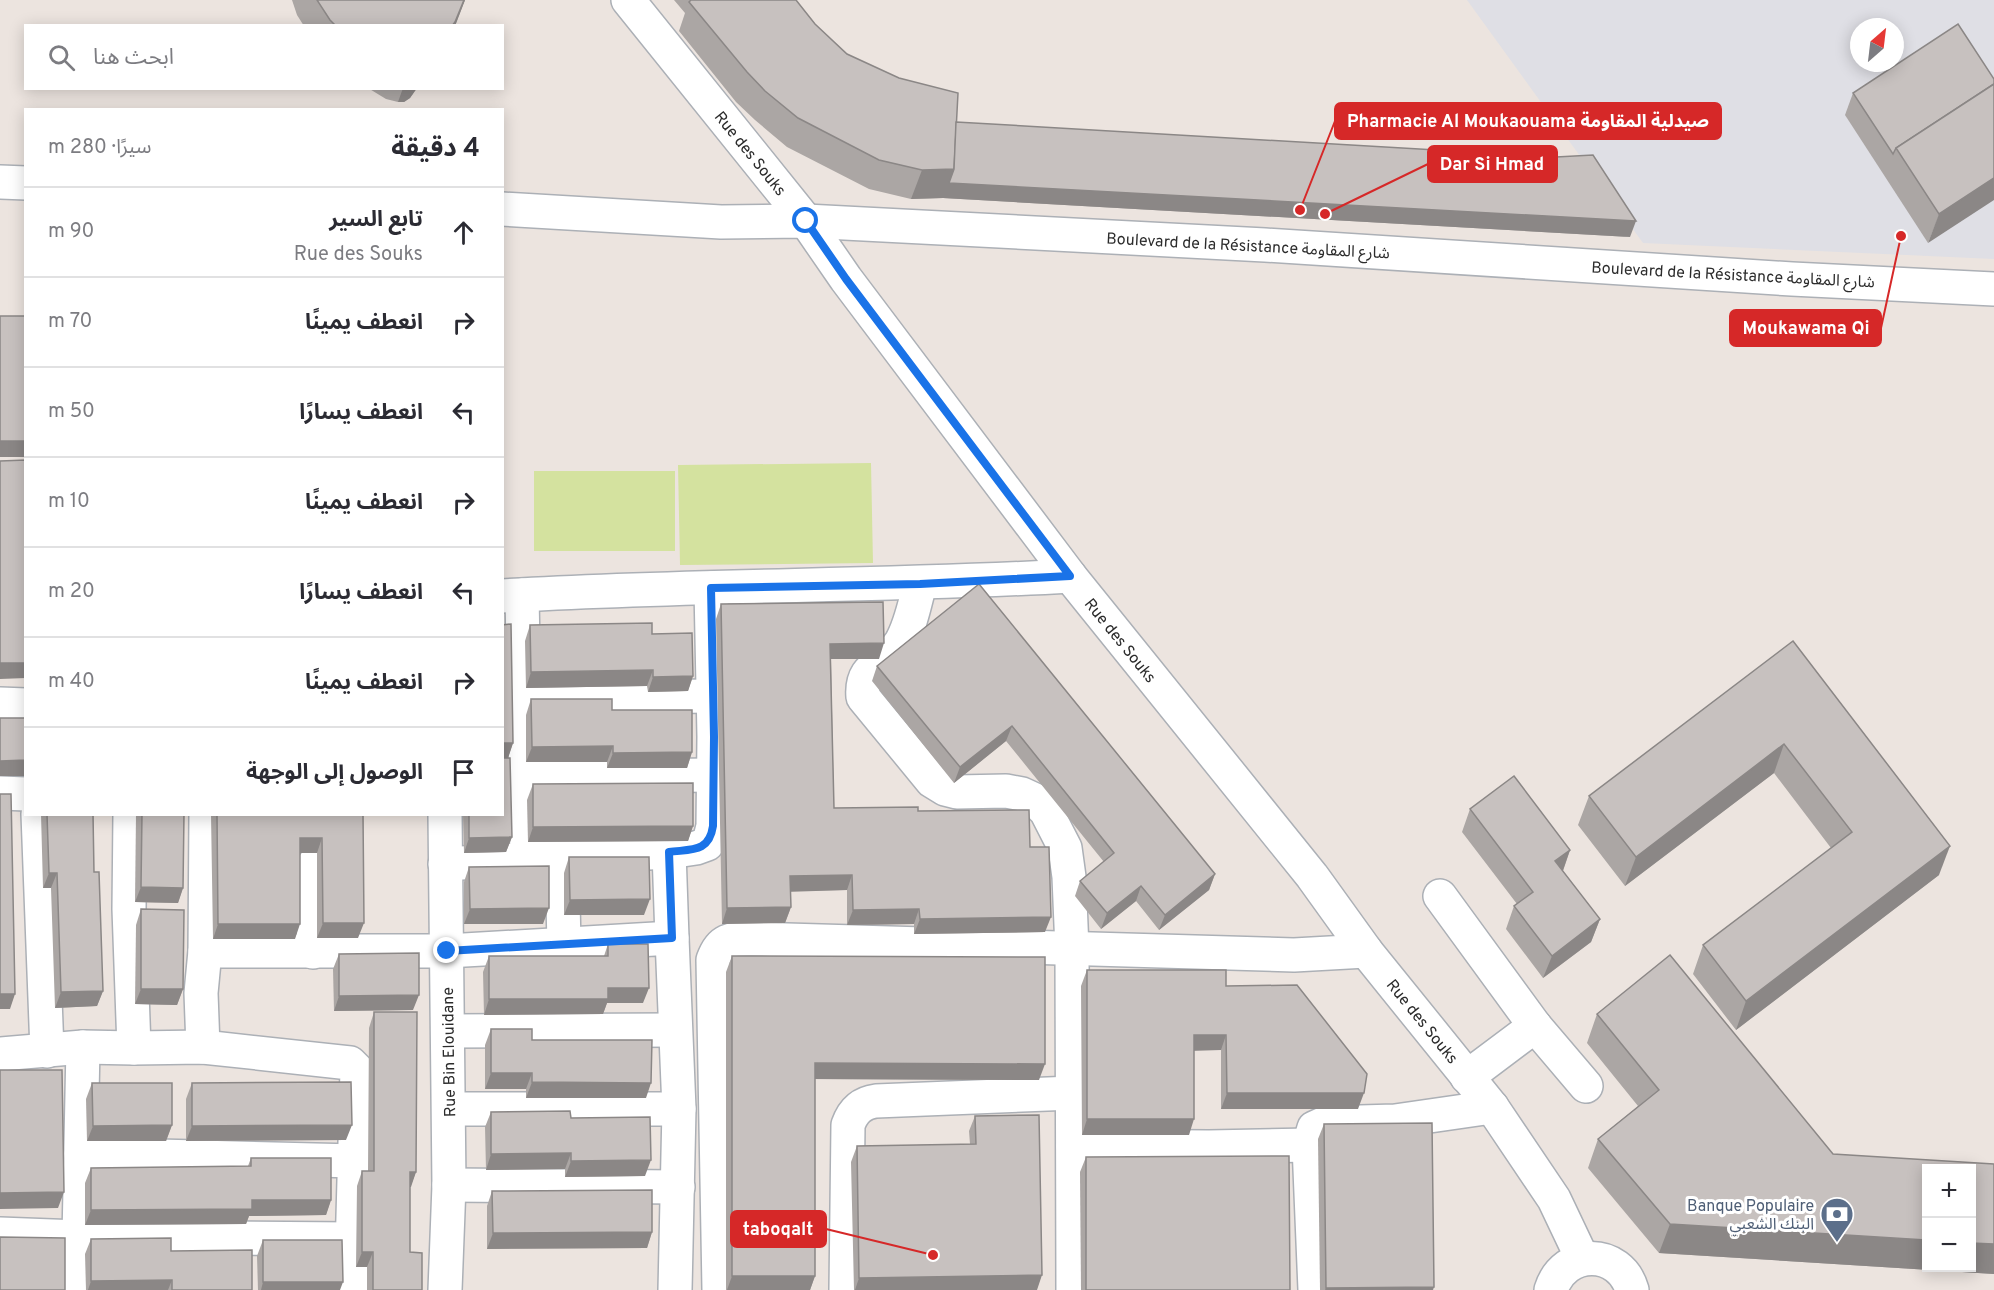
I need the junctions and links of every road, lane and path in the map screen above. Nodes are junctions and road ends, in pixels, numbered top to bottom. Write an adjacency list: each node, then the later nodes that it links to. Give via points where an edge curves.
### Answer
1 (628, 0): 5 (street, Rue des Souks)
2 (0, 182): 3 (street)
3 (24, 183)
4 (504, 209): 5 (street, Boulevard de la Résistance شارع المقاومة, via 721,222)
5 (806, 221): 6 (street, Boulevard de la Résistance شارع المقاومة); 7 (street, Rue des Souks)
6 (1994, 289)
7 (1070, 576): 8 (street); 36 (street, Rue des Souks, via 1312,876)
8 (920, 584): 9 (street); 33 (street, via 901,642 864,677 863,697 932,781 957,792 1022,794 1047,811 1065,848)
9 (711, 588): 10 (street); 11 (street)
10 (512, 596): 12 (street)
11 (713, 696): 12 (street); 15 (street)
12 (525, 698): 16 (street)
13 (0, 704): 14 (street)
14 (24, 705)
15 (713, 775): 16 (street); 23 (street, via 710,838 702,847)
16 (525, 777): 25 (street)
17 (0, 793): 18 (street)
18 (24, 794)
19 (38, 816): 44 (street)
20 (130, 816): 29 (street)
21 (206, 816): 30 (street)
22 (445, 816): 27 (street, Rue Bin Elouidane)
23 (669, 852): 24 (street); 31 (street)
24 (562, 858): 25 (street); 32 (street)
25 (527, 859): 27 (street)
26 (314, 864): 37 (street)
27 (446, 864): 35 (street, Rue Bin Elouidane)
28 (1440, 896): 38 (street)
29 (129, 909): 30 (street); 43 (street)
30 (206, 912): 34 (street)
31 (672, 938): 32 (street); 39 (street)
32 (564, 945): 35 (street)
33 (1072, 949): 36 (street, via 1294,955); 48 (street); 66 (street, via 752,939 732,939 722,944 713,960)
34 (205, 951): 37 (street); 42 (street, via 201,993)
35 (447, 951): 37 (street); 40 (street, Rue Bin Elouidane)
36 (1366, 951): 46 (street, Rue des Souks)
37 (314, 952)
38 (1535, 1026): 46 (street); 47 (street)
39 (675, 1030): 40 (street); 51 (street)
40 (448, 1031): 50 (street, Rue Bin Elouidane)
41 (83, 1047): 43 (street); 44 (street); 54 (street)
42 (203, 1047): 43 (street); 55 (street, via 355,1065)
43 (134, 1048)
44 (47, 1051): 45 (street)
45 (0, 1053)
46 (1467, 1077): 49 (street, Rue des Souks)
47 (1586, 1086)
48 (1073, 1093): 53 (street); 67 (street, via 876,1101 852,1113 848,1125)
49 (1492, 1107): 52 (street, via 1395,1121 1325,1123 1314,1128); 61 (street, Rue des Souks, via 1554,1199)
50 (449, 1109): 51 (street); 56 (street, Rue Bin Elouidane)
51 (679, 1109): 57 (street)
52 (1309, 1144): 53 (street); 69 (street)
53 (1073, 1146): 68 (street)
54 (81, 1154): 55 (street); 59 (street)
55 (356, 1161): 60 (street)
56 (449, 1185): 57 (street); 64 (street, Rue Bin Elouidane)
57 (678, 1187): 65 (street)
58 (0, 1234): 59 (street)
59 (79, 1237): 60 (street); 62 (street)
60 (353, 1239): 63 (street)
61 (1582, 1258): 70 (street, via 1565,1266); 71 (street, via 1600,1258 1617,1266)
62 (81, 1290)
63 (351, 1290)
64 (445, 1290)
65 (675, 1290)
66 (720, 1290)
67 (846, 1290)
68 (1073, 1290)
69 (1315, 1290)
70 (1551, 1290)
71 (1632, 1290)

